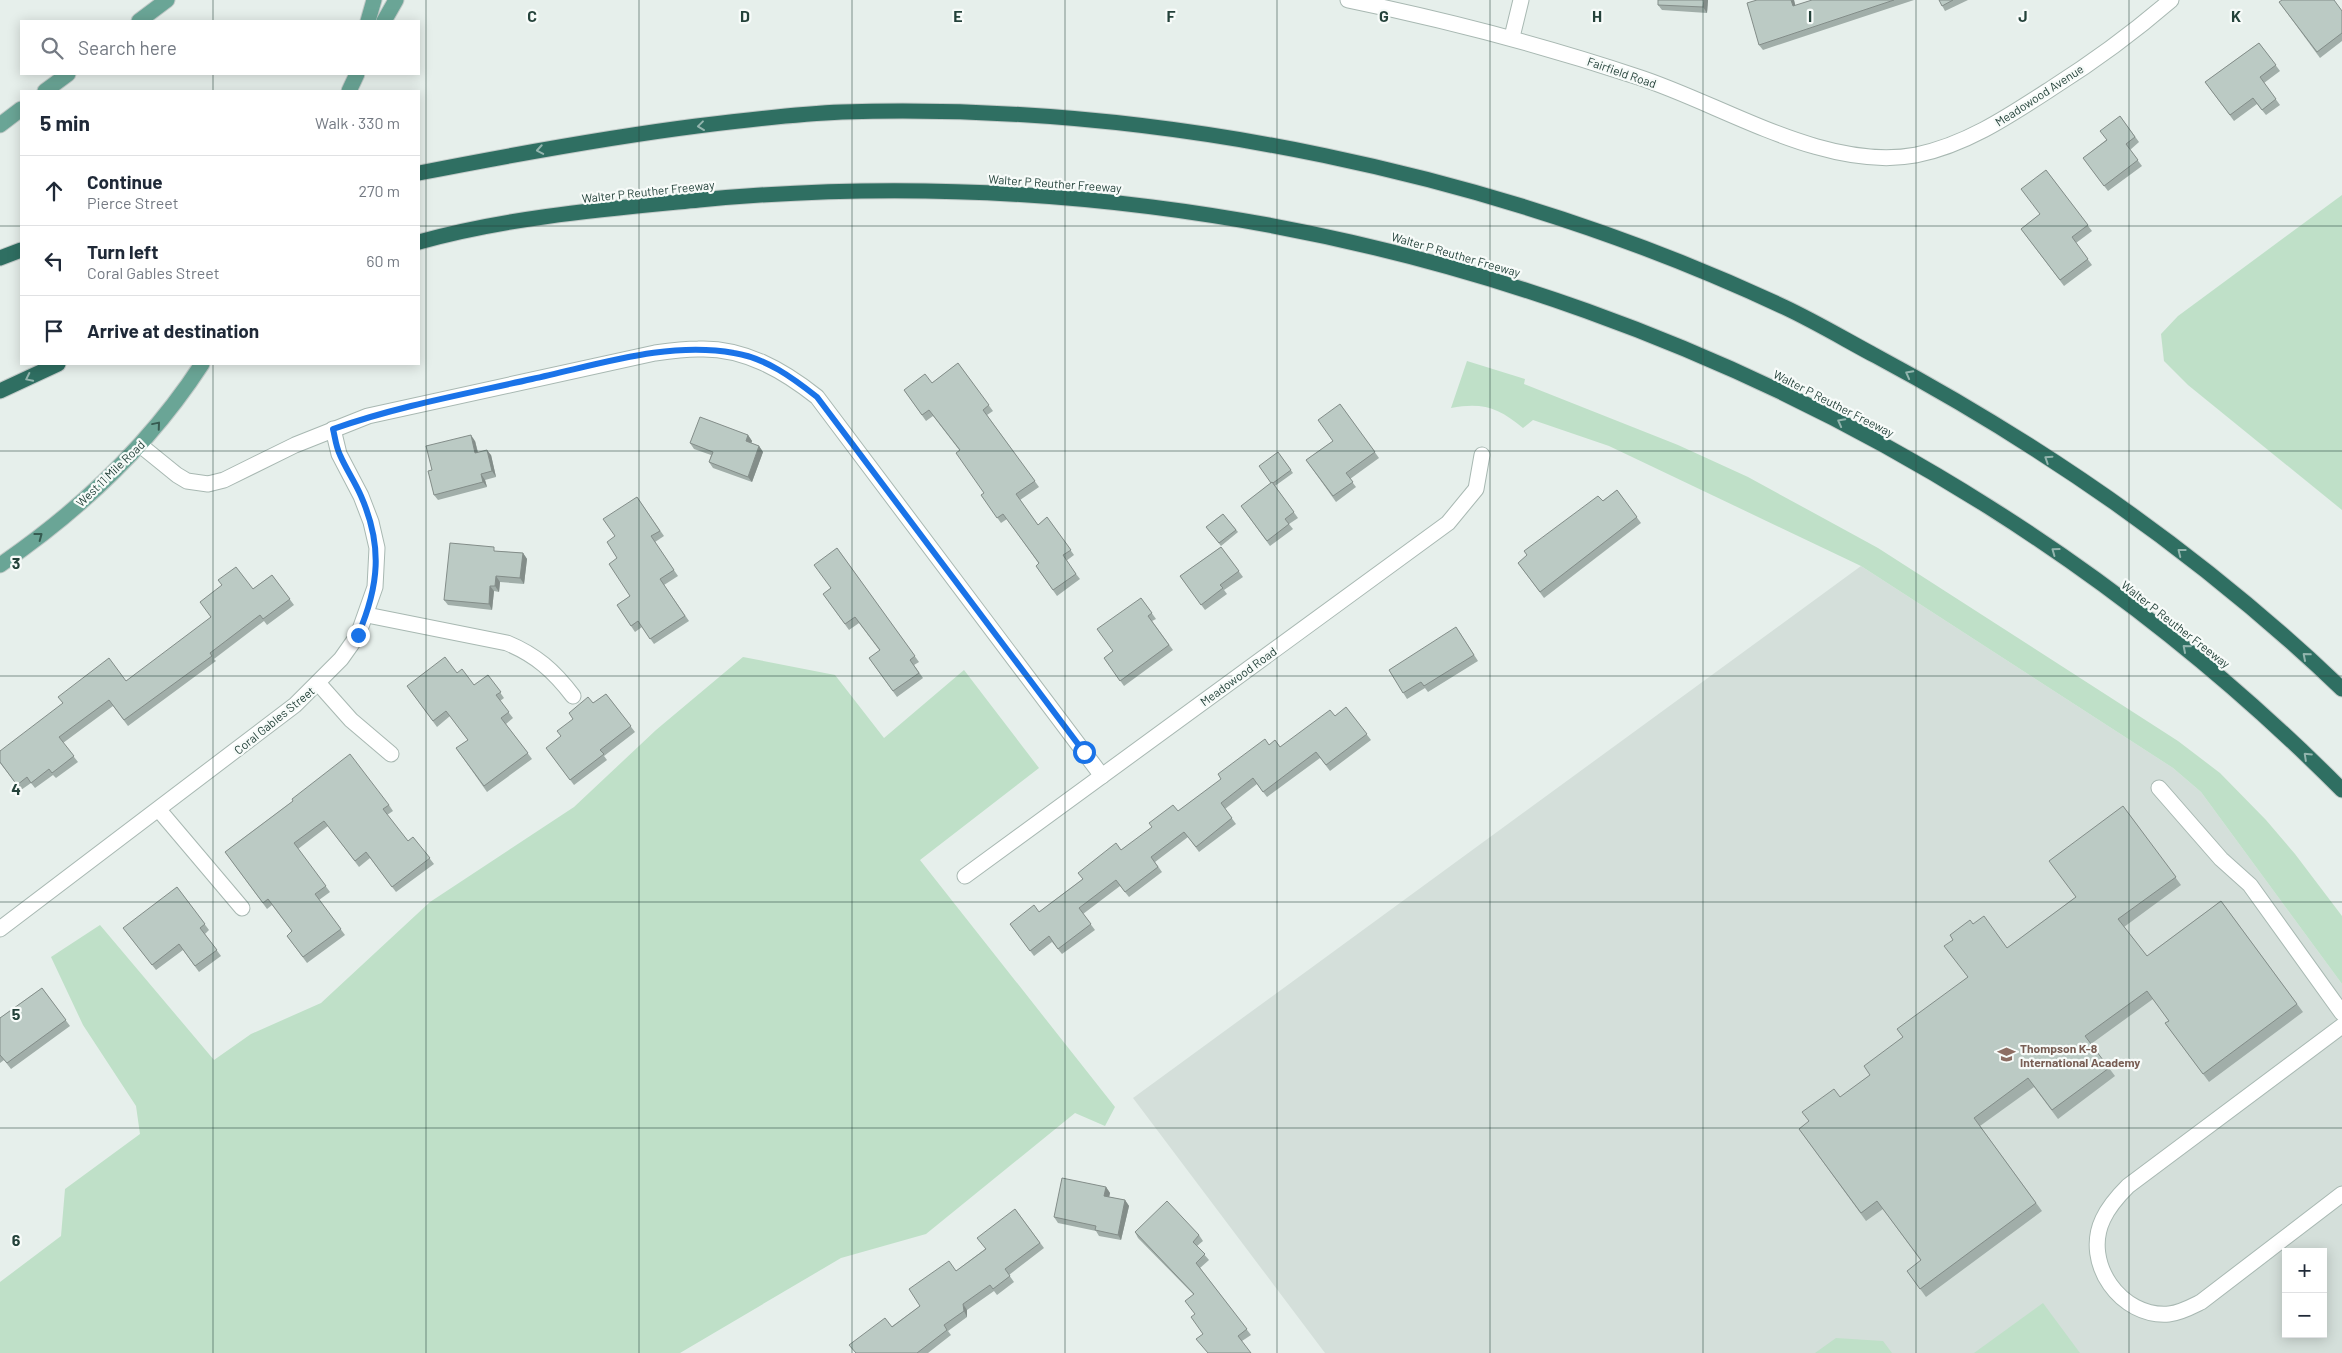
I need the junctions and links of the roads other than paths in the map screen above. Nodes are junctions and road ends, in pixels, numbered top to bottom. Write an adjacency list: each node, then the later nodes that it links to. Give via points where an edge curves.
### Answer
1 (167, 0): 7 (main road)
2 (374, 0): 8 (main road)
3 (396, 0): 9 (main road)
4 (1348, 0): 10 (street, Fairfield Road)
5 (1521, 0): 10 (street)
6 (2171, 0): 17 (street, Meadowood Avenue, via 2077,72 1994,125 1963,141 1914,155)
7 (139, 20)
8 (368, 20)
9 (385, 20)
10 (1512, 37): 17 (street, Fairfield Road, via 1649,80 1813,146)
11 (67, 75): 13 (main road)
12 (355, 75): 14 (main road)
13 (46, 90)
14 (349, 90)
15 (20, 110): 16 (main road)
16 (0, 125)
17 (1891, 157)
18 (420, 173): 31 (highway, one-way to 18, via 2266,621 2174,546 2093,488 1935,388 1787,308 1695,269 1531,209 1446,185 1276,146 1189,133 1103,121 927,112 839,112 739,121 623,135)
19 (420, 242): 36 (highway, Walter P Reuther Freeway, one-way to 19, via 2253,706 2179,643 2036,537 1961,490 1884,444 1705,356 1512,284 1386,249 1214,215 1127,203 966,191 822,192 725,198 504,224)
20 (20, 250): 21 (highway)
21 (0, 258)
22 (56, 365): 24 (highway, one-way to 24)
23 (200, 368): 26 (main road, West 11 Mile Road, one-way to 23)
24 (0, 391)
25 (333, 429): 26 (street, via 224,480 208,484 177,476); 29 (street, Coral Gables Street, via 339,454 371,522 377,548 375,587); 34 (street, via 368,416 426,402 655,352 699,348 737,353 769,364 817,397)
26 (140, 446): 28 (main road, West 11 Mile Road, one-way to 26, via 60,520)
27 (1482, 455): 34 (street, Meadowood Road, via 1476,489 1448,523)
28 (0, 565)
29 (367, 615): 30 (street, Coral Gables Street, via 358,635); 32 (street, via 516,647 540,660)
30 (319, 684): 33 (street, via 351,720); 37 (street, Coral Gables Street)
31 (2342, 689)
32 (573, 696)
33 (391, 754)
34 (1102, 776): 38 (street, Meadowood Road)
35 (2159, 788): 41 (street, via 2221,859 2250,885)
36 (2342, 790)
37 (159, 810): 39 (street); 40 (street, Coral Gables Street)
38 (965, 876)
39 (242, 908)
40 (0, 929)
41 (2342, 1013)
42 (2342, 1026): 43 (street, via 2128,1186 2102,1221 2097,1244 2101,1270 2110,1286 2129,1304 2149,1312 2169,1314 2183,1311 2201,1302)
43 (2342, 1194)

